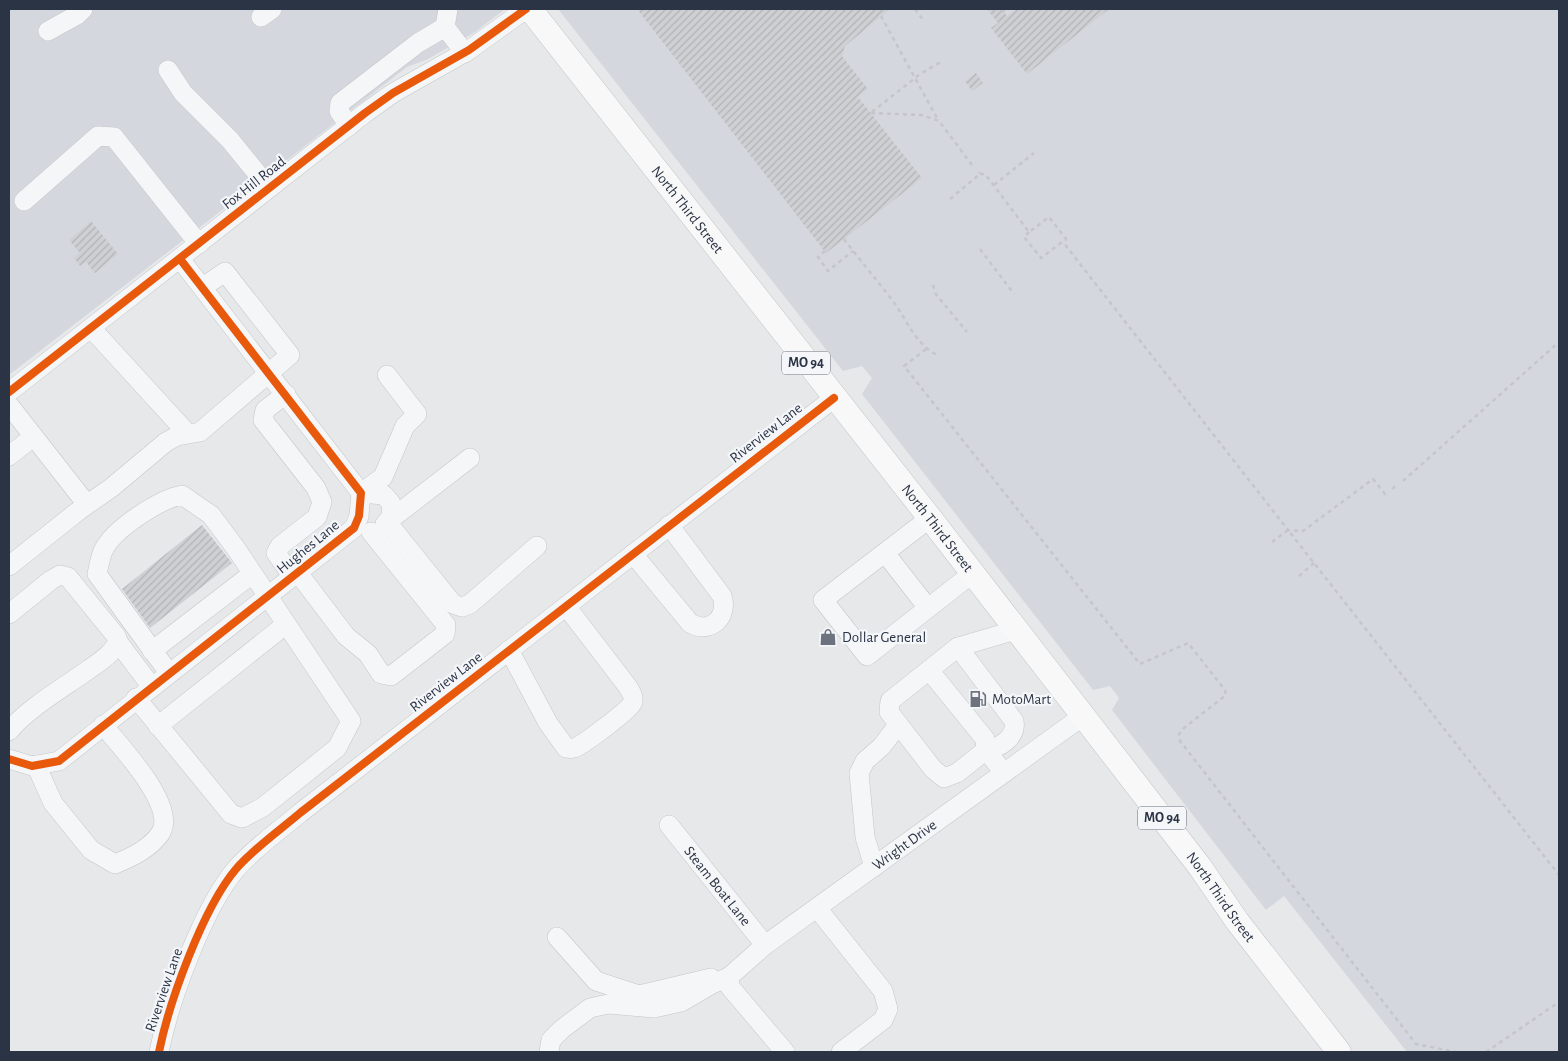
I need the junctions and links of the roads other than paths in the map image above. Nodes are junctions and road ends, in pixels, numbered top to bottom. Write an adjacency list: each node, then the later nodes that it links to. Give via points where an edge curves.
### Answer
1 (83, 9): 4 (street)
2 (528, 9): 5 (street, Fox Hill Road); 18 (main road, North Third Street / MO 94)
3 (442, 23): 5 (street); 7 (street, via 340,103 339,111)
4 (48, 31)
5 (465, 53): 7 (street, Fox Hill Road, via 393,93)
6 (168, 70): 8 (street, via 184,93 230,140)
7 (349, 126): 8 (street, Fox Hill Road)
8 (269, 188): 10 (street, Fox Hill Road)
9 (24, 201): 10 (street, via 98,136 114,137)
10 (199, 244): 11 (street, Fox Hill Road)
11 (180, 259): 12 (street); 13 (street, Fox Hill Road)
12 (203, 287): 14 (street); 14 (street, via 225,272 290,355)
13 (91, 328): 16 (street, Fox Hill Road); 20 (street)
14 (269, 373): 17 (street); 20 (street, via 200,432)
15 (387, 375): 24 (street, via 417,414 406,426 382,477)
16 (9, 392)
17 (286, 394): 24 (street); 36 (street, via 265,410 263,420 316,488 322,502 317,517 280,546 276,553)
18 (834, 398): 26 (main road, North Third Street / MO 94); 27 (street, Riverview Lane)
19 (9, 406): 21 (street)
20 (187, 433): 25 (street, via 166,442)
21 (33, 437): 22 (street); 25 (street)
22 (9, 456)
23 (470, 458): 28 (street)
24 (361, 493): 28 (street, via 384,495 391,503 392,516); 29 (street, Hughes Lane, via 359,516)
25 (85, 506): 33 (street)
26 (930, 518): 31 (street); 34 (main road, North Third Street / MO 94)
27 (669, 526): 32 (street, Riverview Lane); 32 (street, via 722,596 725,606 722,617 710,627 698,628 690,623)
28 (379, 527): 29 (street, Hughes Lane, via 362,534); 30 (street, via 453,604 462,607 470,604); 36 (street, via 446,625 445,634 391,676 381,674 368,654 346,636)
29 (350, 531): 36 (street, Hughes Lane)
30 (537, 546)
31 (885, 553): 39 (street); 39 (street, via 823,600 867,656)
32 (633, 554): 38 (street, Riverview Lane)
33 (9, 566)
34 (973, 573): 39 (street); 42 (main road, North Third Street / MO 94)
35 (252, 574): 37 (street); 46 (street); 46 (street, via 211,516 182,495 168,498 131,520 104,549 97,574)
36 (295, 575): 37 (street, Hughes Lane)
37 (266, 597): 41 (street); 48 (street, Hughes Lane)
38 (566, 606): 45 (street, Riverview Lane); 45 (street, via 633,698 632,704 600,730 573,749 566,748 548,723)
39 (928, 608)
40 (9, 614): 43 (street, via 60,575 68,578)
41 (285, 625): 54 (street); 54 (street, via 351,722 337,748 263,807 242,818 231,814)
42 (1016, 630): 44 (street); 51 (main road, North Third Street / MO 94)
43 (118, 642): 49 (street); 55 (street, via 102,660)
44 (958, 647): 47 (street); 56 (street, via 1014,721 1013,734 997,748)
45 (509, 650): 67 (street, Riverview Lane, via 300,813 237,868 194,945 164,1028)
46 (152, 651): 48 (street)
47 (929, 670): 53 (street, via 890,701 889,712); 56 (street, via 985,739)
48 (169, 672): 49 (street, Hughes Lane)
49 (151, 686): 50 (street, Hughes Lane)
50 (136, 698): 52 (street, Hughes Lane); 54 (street)
51 (1083, 716): 59 (street, Wright Drive); 66 (main road, North Third Street / MO 94, via 1200,867)
52 (103, 725): 58 (street, Hughes Lane, via 59,761); 58 (street, via 151,784 163,816 161,833 140,853 115,864 91,850 53,803)
53 (898, 725): 56 (street, via 944,778 957,773); 61 (street, via 865,761 859,773 865,837)
54 (158, 726)
55 (9, 731)
56 (986, 750): 59 (street)
57 (9, 759): 58 (street, Hughes Lane)
58 (36, 765)
59 (1004, 773): 61 (street, Wright Drive)
60 (669, 825): 64 (street, Steam Boat Lane)
61 (874, 867): 62 (street, Wright Drive)
62 (817, 908): 64 (street, Wright Drive); 70 (street, via 883,992 888,1009 883,1020)
63 (557, 938): 65 (street, via 596,981 639,995)
64 (766, 945): 65 (street, Wright Drive)
65 (732, 975): 68 (street, via 669,1006 608,1004 590,1008 551,1040); 69 (street, via 730,987)
66 (1333, 1050)
67 (159, 1052)
68 (549, 1052)
69 (785, 1052)
70 (841, 1052)

